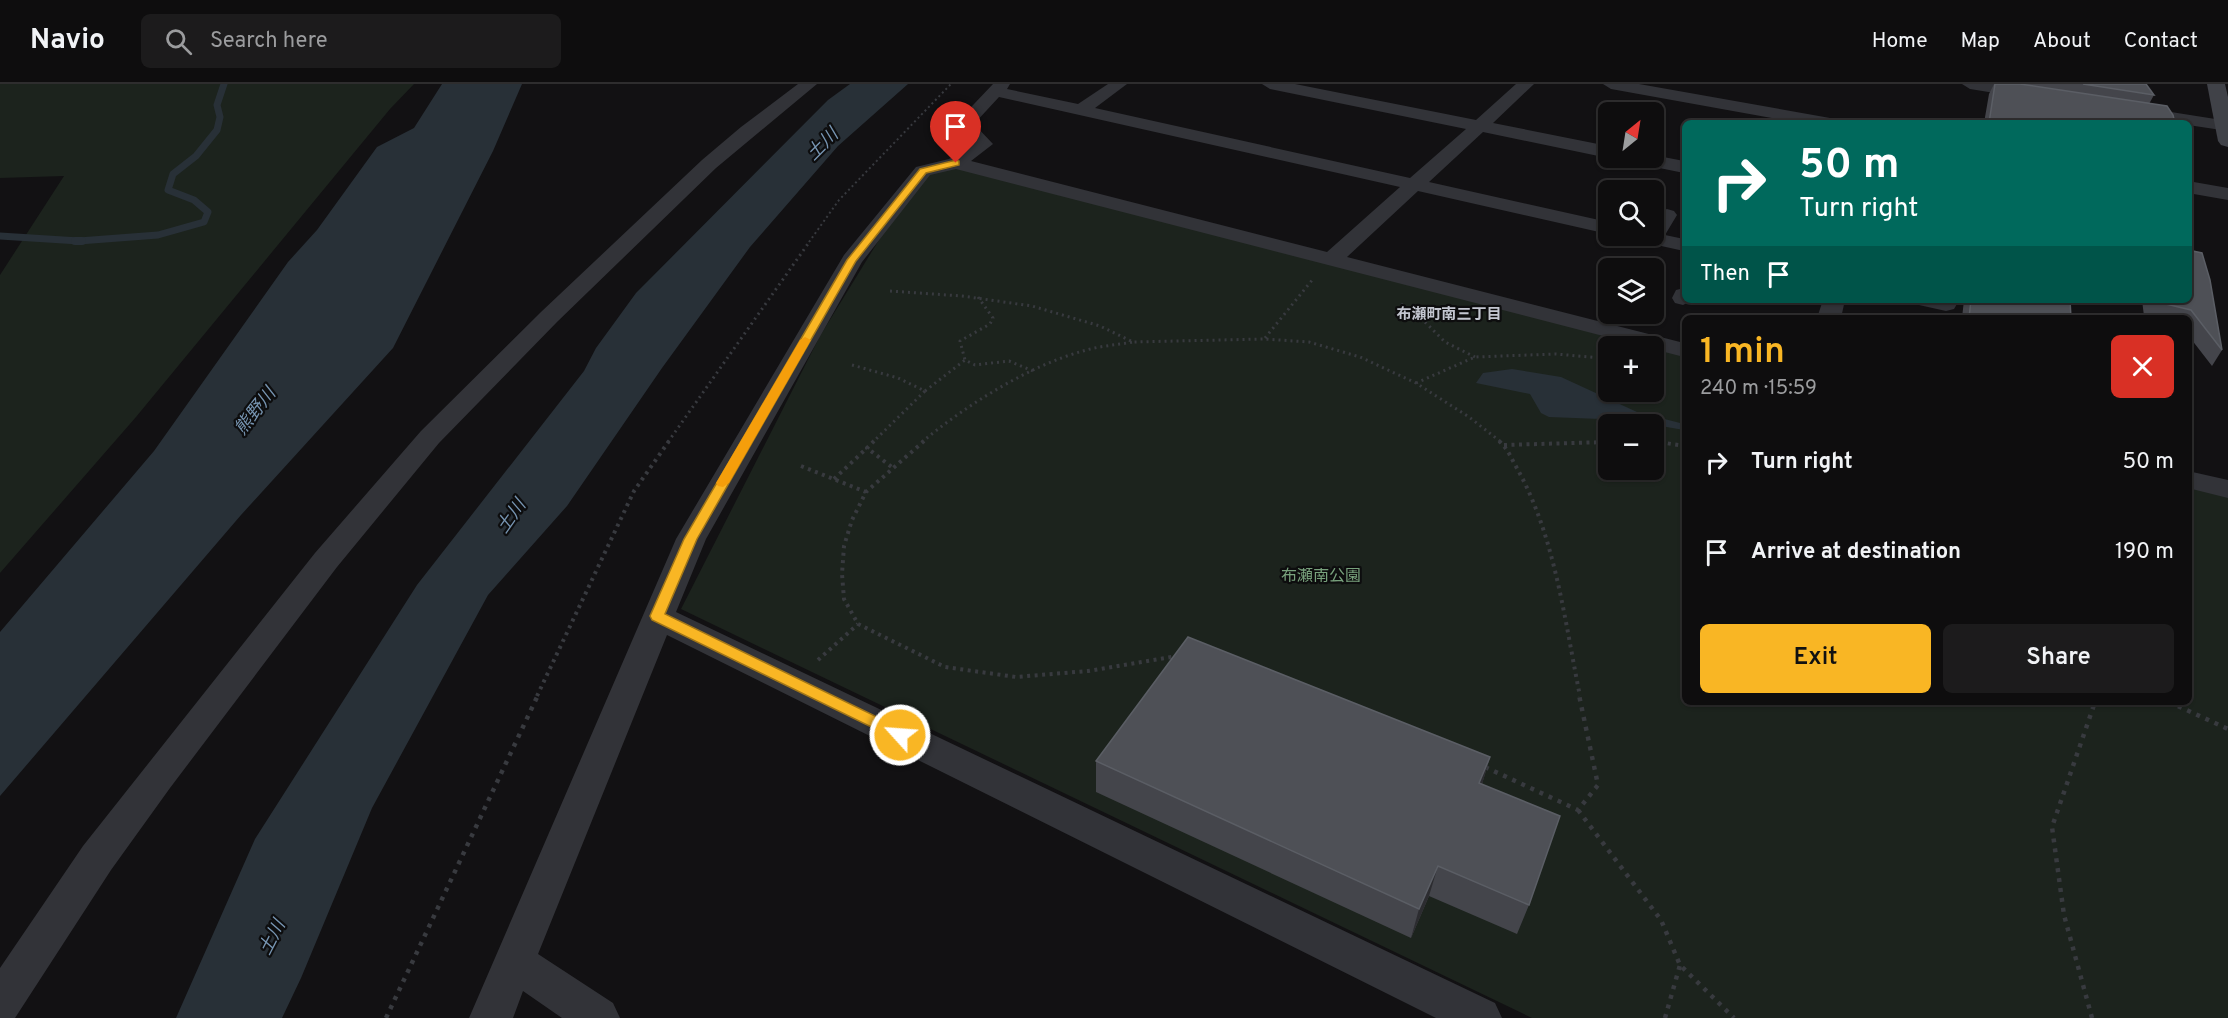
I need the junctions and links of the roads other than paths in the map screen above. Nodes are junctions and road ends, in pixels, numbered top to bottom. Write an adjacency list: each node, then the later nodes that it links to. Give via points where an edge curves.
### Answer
1 (809, 84): 36 (street, via 709,164 541,324 430,437 326,560 157,777 97,858)
2 (1119, 84): 12 (street)
3 (1270, 84): 16 (street)
4 (1526, 84): 16 (street)
5 (1611, 84): 13 (street)
6 (1970, 84): 8 (street)
7 (2216, 84): 17 (street)
8 (2001, 87): 10 (street)
9 (998, 88): 12 (street); 19 (street, via 964,124 984,144)
10 (2048, 97)
11 (2118, 108): 14 (street)
12 (1081, 110): 22 (street)
13 (1813, 120)
14 (2175, 120)
15 (2192, 124): 17 (street)
16 (1480, 126): 18 (street); 22 (street)
17 (2227, 131)
18 (1598, 150)
19 (956, 163): 30 (street); 34 (street, via 923,171 872,244 852,260 815,340 745,465 690,539)
20 (1664, 163): 21 (street)
21 (1682, 167)
22 (1414, 184): 27 (street); 30 (street)
23 (2192, 188): 24 (street)
24 (2228, 194)
25 (1666, 215): 26 (street)
26 (1664, 217)
27 (1598, 226)
28 (1664, 241): 29 (street)
29 (1682, 245)
30 (1332, 259): 31 (street)
31 (1682, 349)
32 (2192, 480): 33 (street)
33 (2228, 489)
34 (657, 616): 35 (street); 39 (street)
35 (514, 961): 37 (street); 38 (street)
36 (0, 1004)
37 (491, 1018)
38 (598, 1018)
39 (1480, 1018)

